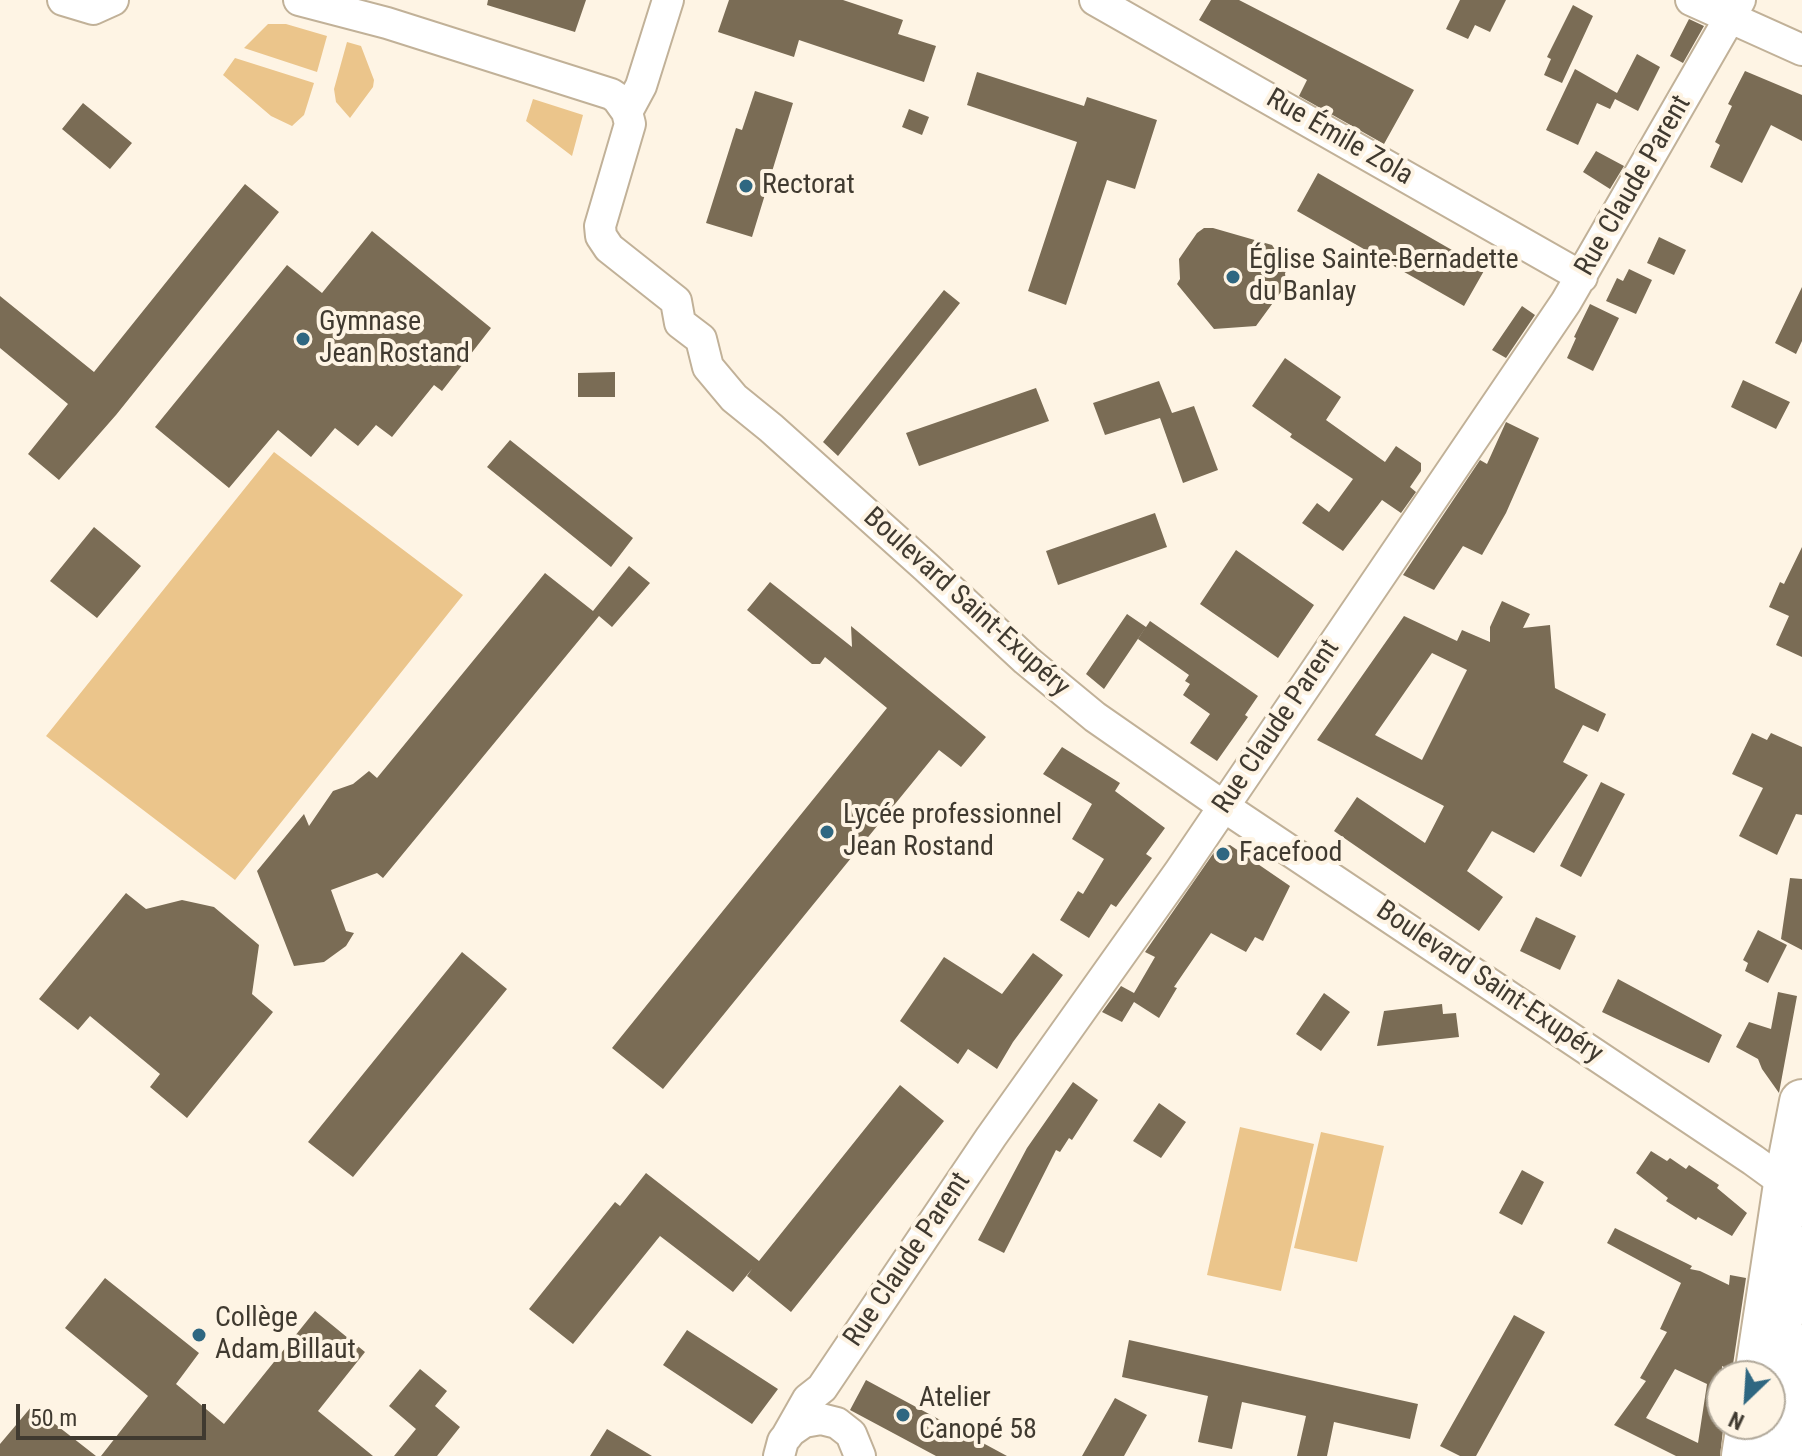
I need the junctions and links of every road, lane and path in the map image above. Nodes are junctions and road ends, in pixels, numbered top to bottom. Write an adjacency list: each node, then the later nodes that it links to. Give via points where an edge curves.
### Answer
1 (63, 0): 2 (street, via 93,9)
2 (113, 0)
3 (299, 0): 8 (street)
4 (668, 0): 10 (street, via 641,86)
5 (1095, 0): 11 (street, Rue Émile Zola)
6 (1691, 0): 7 (street)
7 (1735, 9): 9 (street); 11 (street, Rue Claude Parent)
8 (390, 11): 10 (street, via 611,94)
9 (1802, 50)
10 (627, 112): 12 (street, Boulevard Saint-Exupéry, via 630,124 601,236 676,301 680,323 701,339 708,367 734,398 1037,670)
11 (1582, 277): 12 (street, Rue Claude Parent)
12 (1223, 806): 14 (street, Boulevard Saint-Exupéry, via 1753,1160); 20 (street, Rue Claude Parent, via 822,1388 808,1399)
13 (1802, 1102): 14 (main road)
14 (1794, 1182): 15 (street); 18 (main road)
15 (1802, 1229)
16 (1802, 1242): 19 (street)
17 (1802, 1347): 22 (main road)
18 (1760, 1360)
19 (1780, 1360)
20 (780, 1447): 21 (street, via 804,1422 829,1420 851,1434)
21 (860, 1456)
22 (1782, 1456)

